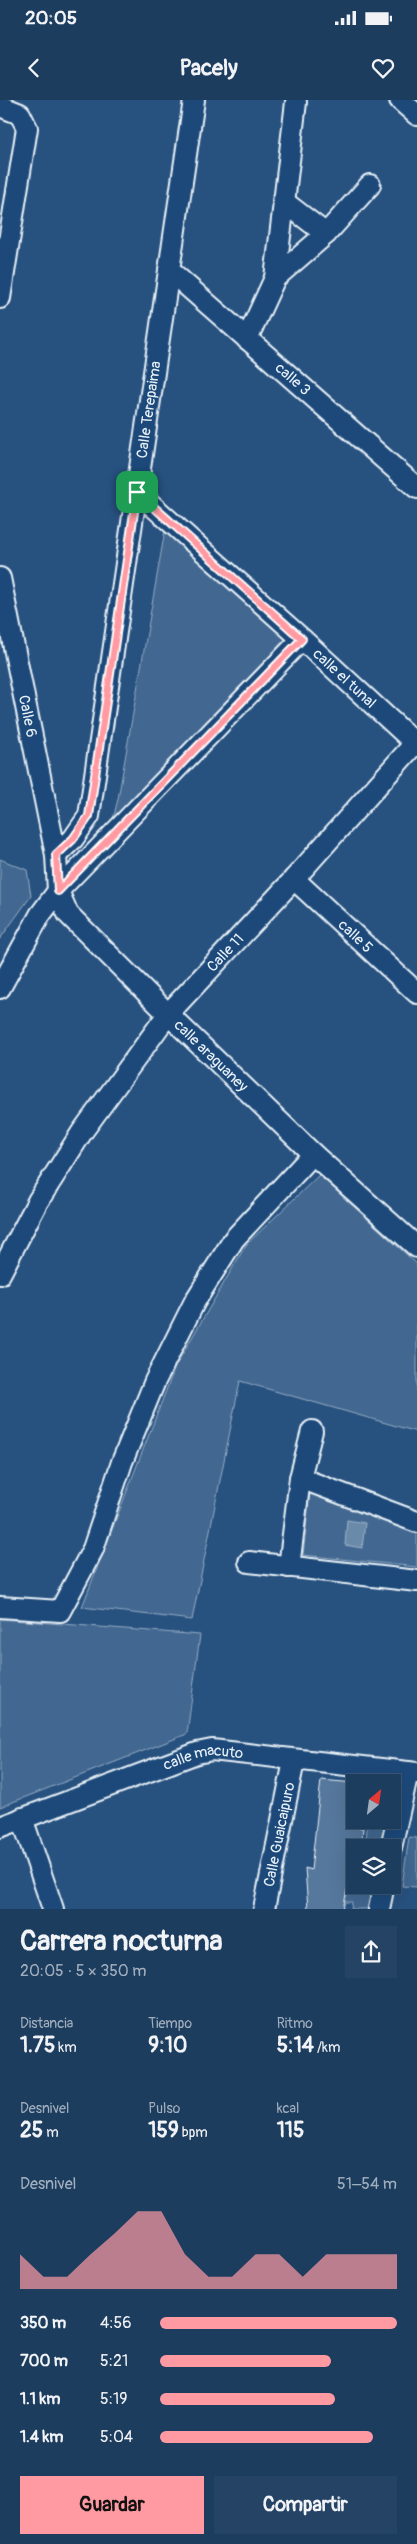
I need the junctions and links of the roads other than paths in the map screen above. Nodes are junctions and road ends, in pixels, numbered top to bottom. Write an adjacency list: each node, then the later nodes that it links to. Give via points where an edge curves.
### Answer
1 (194, 100): 9 (street, Calle Terepaima)
2 (400, 100): 5 (street)
3 (296, 102): 7 (street)
4 (0, 106): 11 (street, via 20,114 27,128)
5 (417, 115)
6 (370, 185): 8 (street)
7 (284, 201): 8 (street); 10 (street)
8 (326, 234): 10 (street)
9 (169, 270): 12 (street, calle 3); 14 (street, Calle Terepaima)
10 (275, 278): 12 (street)
11 (0, 298)
12 (247, 339): 13 (street, calle 3)
13 (417, 488)
14 (137, 492): 16 (street, calle el tunal); 18 (street, Calle Terepaima, via 89,816 73,839)
15 (0, 578): 18 (street, Calle 6)
16 (302, 639): 17 (street, calle el tunal); 20 (street)
17 (416, 743): 19 (street, Calle 11)
18 (56, 855): 20 (street)
19 (294, 879): 22 (street, calle 5); 23 (street, Calle 11)
20 (58, 891): 21 (street, via 40,915); 23 (street, via 68,914)
21 (0, 988)
22 (417, 993)
23 (168, 1014): 24 (street, calle araguaney); 26 (street, calle araguaney, via 82,1132 38,1201)
24 (313, 1154): 25 (street, calle araguaney); 33 (street, via 234,1239 196,1301 155,1380 122,1462 93,1549 60,1611)
25 (417, 1248)
26 (0, 1274)
27 (312, 1431): 28 (street)
28 (300, 1478): 29 (street); 31 (street)
29 (417, 1522)
30 (248, 1562): 31 (street)
31 (289, 1567): 32 (street)
32 (417, 1581)
33 (0, 1607)
34 (294, 1760): 35 (street, calle macuto); 36 (street, calle macuto, via 212,1750 197,1753); 41 (street, Calle Guaicaipuro)
35 (412, 1772): 38 (street)
36 (22, 1818): 37 (street, calle macuto); 40 (street)
37 (0, 1827)
38 (393, 1839)
39 (382, 1894): 42 (street)
40 (53, 1909)
41 (264, 1909)
42 (379, 1909)

